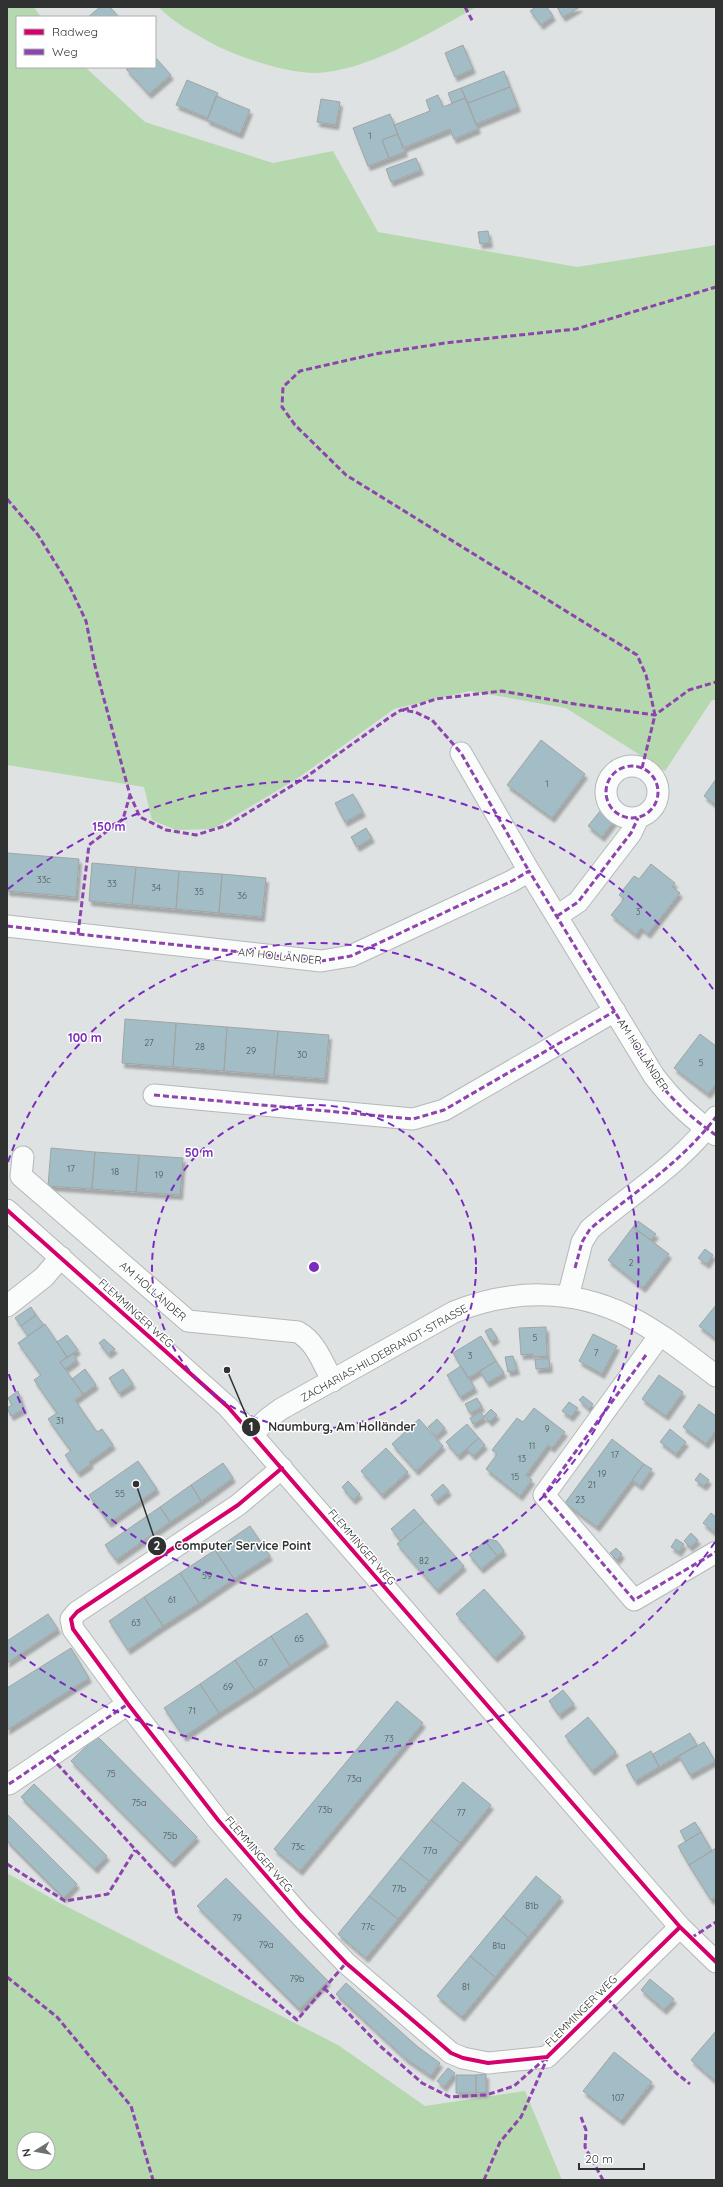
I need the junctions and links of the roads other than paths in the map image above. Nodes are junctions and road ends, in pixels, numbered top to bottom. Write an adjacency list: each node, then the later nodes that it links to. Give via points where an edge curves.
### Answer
1 (461, 753): 3 (street)
2 (638, 818): 4 (street, via 631,832 578,902)
3 (529, 871): 4 (street, AM HOLLÄNDER); 5 (street, AM HOLLÄNDER, via 351,956 336,960 321,961)
4 (557, 916): 6 (street, AM HOLLÄNDER)
5 (7, 926)
6 (615, 1011): 7 (street, AM HOLLÄNDER, via 444,1110 413,1119); 8 (street, AM HOLLÄNDER, via 668,1095)
7 (154, 1095)
8 (713, 1127): 12 (street, via 656,1179 590,1229 582,1242)
9 (23, 1157): 16 (street, AM HOLLÄNDER, via 21,1176 188,1322 298,1332 316,1347)
10 (7, 1210): 11 (street, FLEMMINGER WEG)
11 (61, 1257): 13 (street, via 44,1277); 17 (street, FLEMMINGER WEG, via 212,1391)
12 (568, 1297): 14 (street, ZACHARIAS-HILDEBRANDT-STRASSE, via 627,1315); 16 (street, ZACHARIAS-HILDEBRANDT-STRASSE, via 518,1295 473,1304 433,1323)
13 (7, 1306)
14 (660, 1335): 15 (street, ZACHARIAS-HILDEBRANDT-STRASSE); 19 (street, via 544,1495 634,1600)
15 (716, 1376)
16 (333, 1381): 17 (street, ZACHARIAS-HILDEBRANDT-STRASSE, via 281,1409)
17 (253, 1434): 18 (street, FLEMMINGER WEG)
18 (282, 1468): 20 (street, FLEMMINGER WEG, via 238,1505 77,1612 71,1619 73,1629); 22 (street, FLEMMINGER WEG)
19 (716, 1552)
20 (128, 1704): 21 (street); 22 (street, FLEMMINGER WEG, via 218,1820 321,1938 435,2041 463,2058 488,2063 547,2057)
21 (9, 1784)
22 (680, 1927): 23 (street, FLEMMINGER WEG)
23 (716, 1962)

